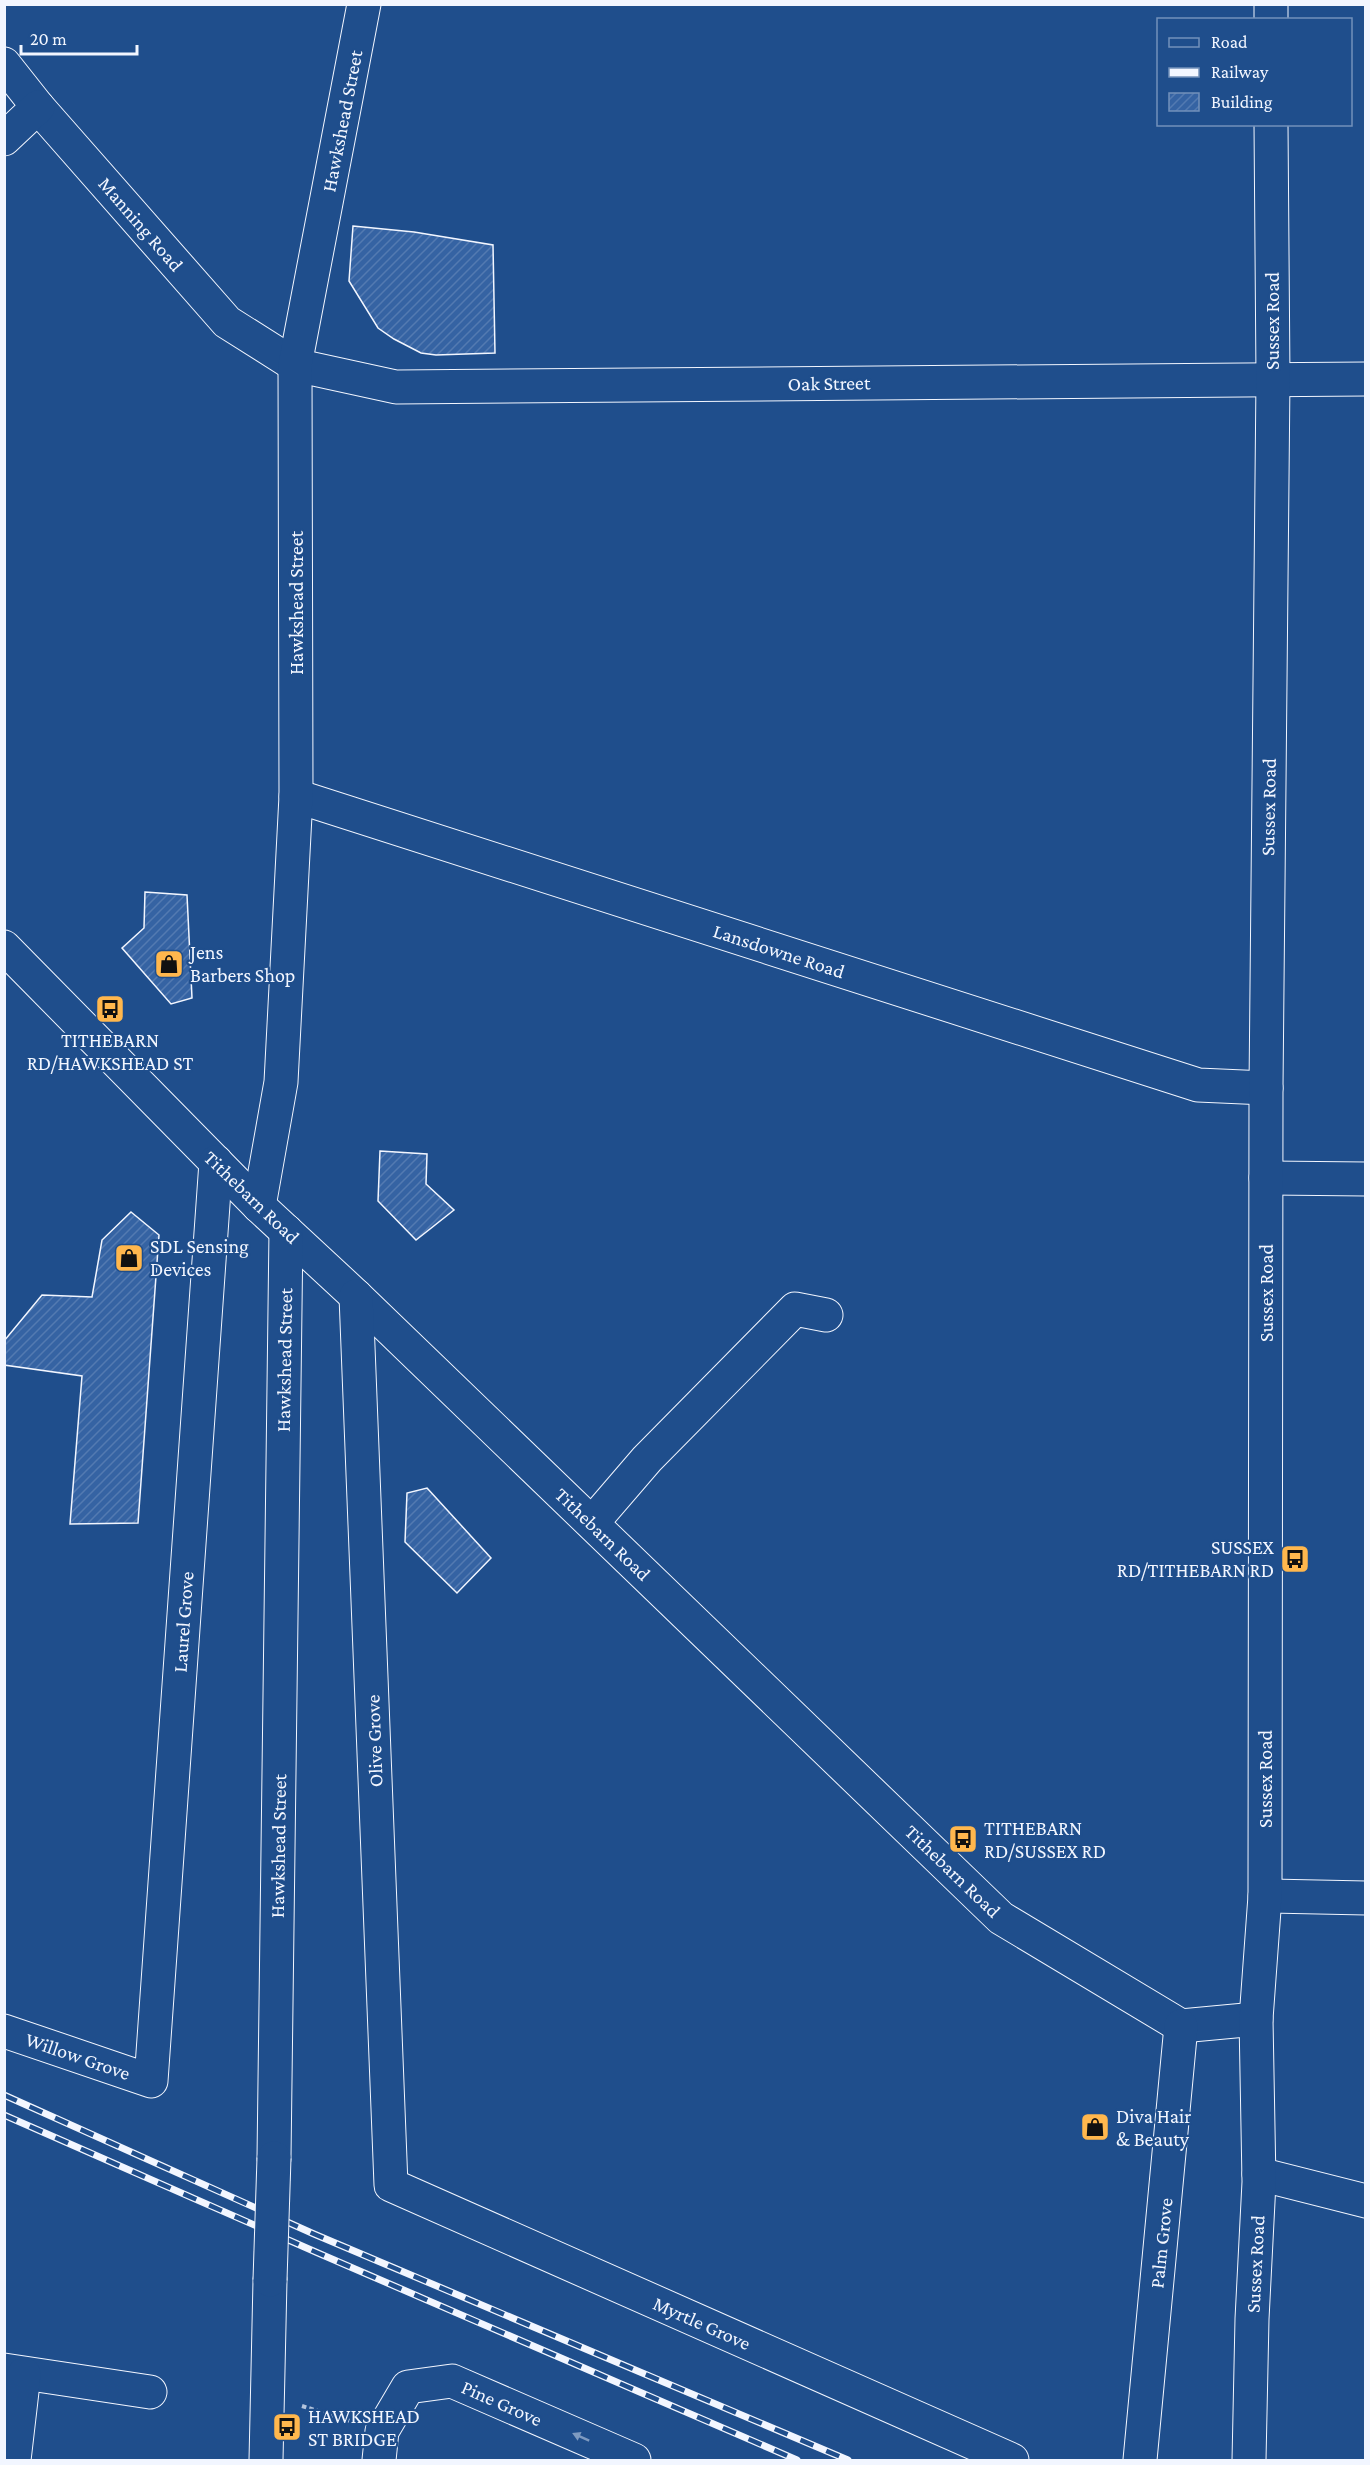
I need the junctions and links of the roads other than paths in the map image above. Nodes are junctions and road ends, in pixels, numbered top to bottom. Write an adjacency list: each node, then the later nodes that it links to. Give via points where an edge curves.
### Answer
1 (364, 4): 6 (street, Hawkshead Street)
2 (4, 64): 3 (street, Manning Road)
3 (38, 107): 5 (street); 6 (street, Manning Road, via 227,322)
4 (1271, 126): 7 (street, Sussex Road)
5 (4, 139)
6 (295, 365): 7 (street, Oak Street, via 396,387); 9 (street, Hawkshead Street)
7 (1273, 378): 8 (street, Oak Street); 11 (street, Sussex Road)
8 (1365, 379)
9 (296, 796): 11 (street, Lansdowne Road, via 1198,1085); 15 (street, Hawkshead Street, via 281,1082)
10 (4, 947): 12 (street, Tithebarn Road)
11 (1266, 1088): 13 (street, Sussex Road)
12 (216, 1162): 15 (street, Tithebarn Road); 25 (street, Laurel Grove)
13 (1266, 1178): 14 (street); 20 (street, Sussex Road)
14 (1365, 1179)
15 (259, 1206): 16 (street, Tithebarn Road)
16 (286, 1231): 17 (street, Tithebarn Road); 33 (street, Hawkshead Street, bridge, via 274,2158)
17 (356, 1296): 19 (street, Tithebarn Road); 27 (street, Olive Grove)
18 (826, 1315): 19 (street, via 795,1309 647,1459)
19 (592, 1523): 23 (street, Tithebarn Road, via 1000,1918)
20 (1265, 1896): 21 (street); 22 (street, Sussex Road)
21 (1365, 1898)
22 (1256, 2019): 23 (street); 26 (street, Sussex Road)
23 (1181, 2026): 36 (street, Palm Grove)
24 (4, 2031): 25 (street, Willow Grove)
25 (151, 2081)
26 (1259, 2174): 28 (street); 37 (street, Sussex Road)
27 (391, 2185): 35 (street, Myrtle Grove)
28 (1365, 2201)
29 (14, 2372): 30 (street); 32 (street)
30 (150, 2392)
31 (381, 2446): 34 (street, Pine Grove, one-way to 31, via 452,2381 408,2387)
32 (14, 2460)
33 (266, 2460)
34 (634, 2460)
35 (1012, 2460)
36 (1140, 2460)
37 (1249, 2460)

